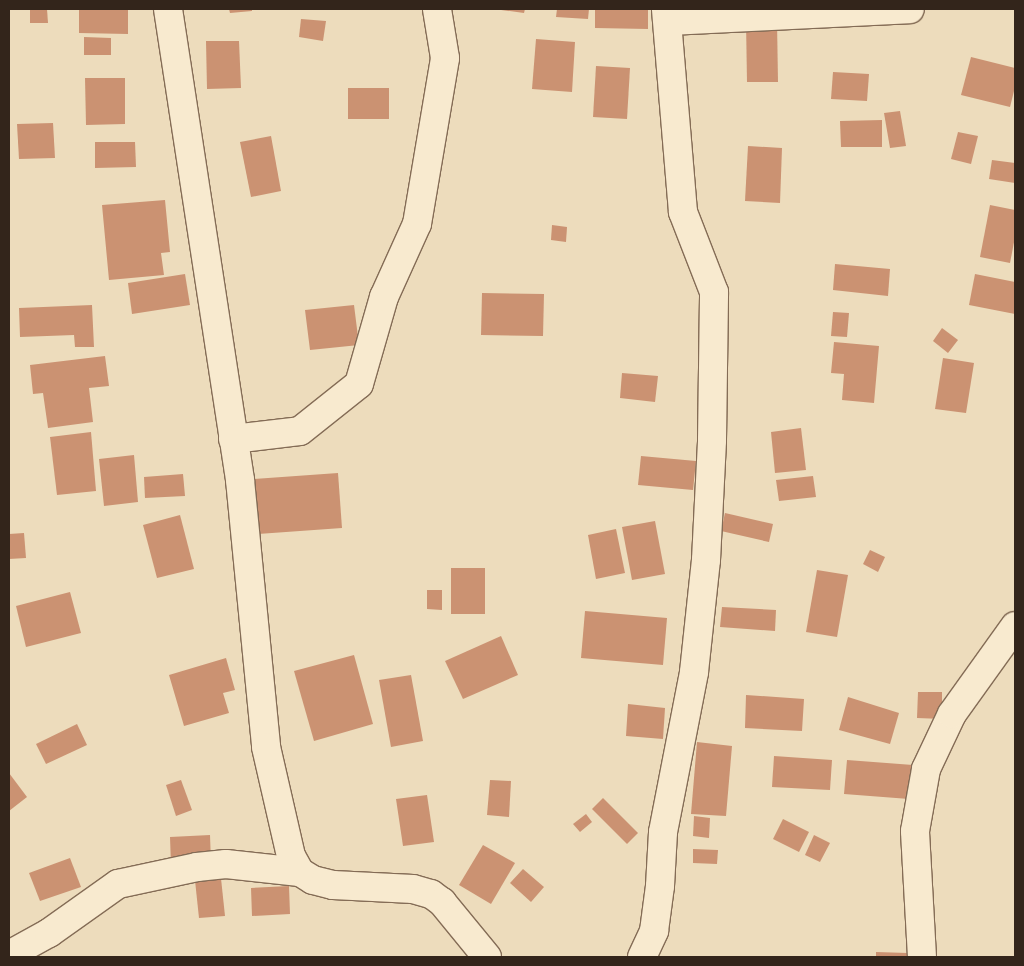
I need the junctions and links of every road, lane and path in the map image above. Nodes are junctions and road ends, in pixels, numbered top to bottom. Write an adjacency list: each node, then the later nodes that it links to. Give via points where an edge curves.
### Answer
1 (168, 9): 5 (street)
2 (436, 9): 5 (street, via 445,58 417,224 384,297 359,384 300,431)
3 (910, 9): 4 (street)
4 (667, 15): 10 (street, via 683,212 714,292 712,440 706,560 694,672 662,832 654,931)
5 (233, 439): 7 (street, via 240,480 266,747 291,856)
6 (1015, 626): 11 (street, via 952,714 926,769 914,830)
7 (300, 872): 8 (street, via 226,864 118,884 49,932); 9 (street, via 312,880 333,885 413,889 430,894 447,907)
8 (9, 955)
9 (487, 957)
10 (642, 957)
11 (922, 957)

